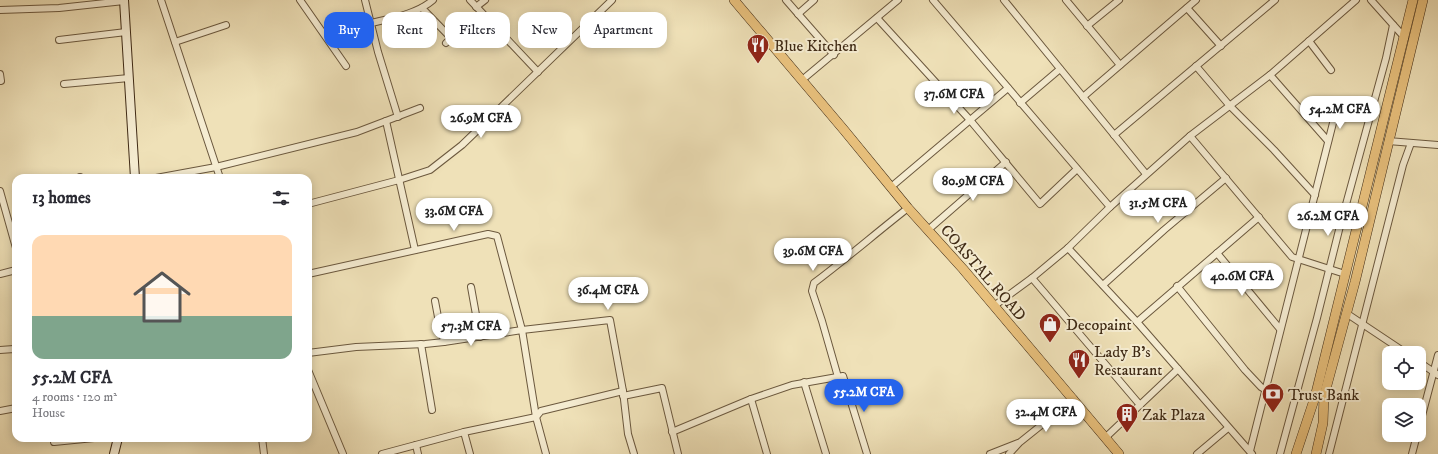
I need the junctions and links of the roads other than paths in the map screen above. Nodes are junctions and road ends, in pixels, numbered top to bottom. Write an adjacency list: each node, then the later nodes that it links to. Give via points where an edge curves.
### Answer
1 (124, 0): 26 (street, via 59,8); 34 (street)
2 (161, 0): 40 (street)
3 (300, 0): 44 (street)
4 (365, 0): 27 (street)
5 (433, 0): 23 (street)
6 (470, 0): 24 (street)
7 (485, 0): 24 (street)
8 (612, 0): 48 (street)
9 (734, 0): 52 (main road, COASTAL ROAD)
10 (786, 0): 28 (street)
11 (814, 0): 28 (street)
12 (898, 0): 29 (street)
13 (933, 0): 55 (street)
14 (1004, 0): 46 (street)
15 (1066, 0): 33 (street)
16 (1119, 0): 33 (street)
17 (1196, 0): 25 (street)
18 (1275, 0): 41 (street)
19 (1356, 0): 39 (street)
20 (1371, 0): 32 (street)
21 (1413, 0): 37 (main road)
22 (1423, 0): 67 (main road)
23 (422, 8): 30 (street); 35 (street)
24 (476, 8): 48 (street)
25 (1187, 8): 41 (street); 43 (street)
26 (0, 10)
27 (368, 12)
28 (798, 14): 42 (street)
29 (877, 18): 42 (street); 62 (street)
30 (374, 22)
31 (226, 25): 40 (street)
32 (1393, 25): 37 (street); 92 (street)
33 (1087, 26): 43 (street)
34 (126, 32): 38 (street); 51 (street)
35 (445, 32)
36 (374, 35): 61 (street)
37 (1405, 38): 96 (main road)
38 (59, 40)
39 (1309, 40): 47 (street); 50 (street)
40 (175, 42): 71 (street)
41 (1221, 46): 45 (street)
42 (834, 55): 52 (street)
43 (1120, 65): 56 (street)
44 (346, 66)
45 (1196, 66): 58 (street); 64 (street)
46 (1060, 69): 56 (street); 57 (street)
47 (1331, 70)
48 (538, 72): 78 (street, via 462,145 430,170)
49 (0, 74): 53 (street)
50 (1270, 76): 58 (street); 66 (street)
51 (129, 78): 54 (street); 73 (street)
52 (802, 80): 79 (main road, COASTAL ROAD)
53 (1, 81)
54 (64, 84)
55 (1008, 88): 57 (street); 62 (street)
56 (1083, 97): 64 (street)
57 (1020, 103): 72 (street)
58 (1230, 106): 65 (street); 81 (street)
59 (420, 108): 61 (street)
60 (1335, 115): 66 (street)
61 (398, 117): 63 (street)
62 (970, 120): 70 (street); 79 (street)
63 (386, 121): 71 (street, via 357,132); 78 (street)
64 (1114, 135): 76 (street)
65 (1190, 136): 76 (street); 77 (street)
66 (1328, 141): 81 (street)
67 (1388, 141): 68 (street); 103 (main road)
68 (1411, 143): 69 (street); 105 (street, via 1403,165)
69 (1438, 145)
70 (1006, 162): 72 (street, via 1040,204); 86 (street)
71 (216, 167): 74 (street); 75 (street)
72 (1077, 169): 83 (street)
73 (135, 174)
74 (178, 174)
75 (219, 174)
76 (1146, 174): 83 (street)
77 (1226, 178): 85 (street); 98 (street)
78 (399, 180): 82 (street); 89 (street)
79 (891, 187): 84 (main road, COASTAL ROAD)
80 (0, 191): 87 (street)
81 (1315, 195): 91 (street)
82 (312, 203)
83 (1110, 207): 88 (street)
84 (908, 208): 86 (main road, COASTAL ROAD); 119 (street, via 812,287)
85 (1259, 217): 90 (street); 91 (street, via 1292,257)
86 (928, 230): 102 (main road, COASTAL ROAD)
87 (12, 234)
88 (1068, 248): 97 (street); 98 (street)
89 (415, 250): 94 (street); 107 (street, via 488,234 497,236)
90 (1217, 253): 99 (street); 106 (street)
91 (1298, 259): 92 (street); 106 (street)
92 (1329, 269): 96 (street); 159 (street)
93 (12, 271): 95 (street)
94 (312, 273)
95 (0, 274)
96 (1345, 274): 124 (main road)
97 (1032, 278): 102 (street); 127 (street)
98 (1104, 285): 104 (street)
99 (1177, 286): 104 (street); 122 (street, via 1245,370)
100 (471, 287): 108 (street)
101 (435, 301): 109 (street)
102 (994, 306): 126 (main road, COASTAL ROAD)
103 (1346, 313): 105 (street); 124 (main road, via 1337,350)
104 (1137, 322): 117 (street)
105 (1363, 324): 111 (street); 164 (street)
106 (1280, 329): 122 (street)
107 (522, 330): 108 (street); 123 (street, via 610,320); 132 (street)
108 (480, 337): 109 (street)
109 (444, 342): 110 (street)
110 (421, 344): 114 (street, via 356,346); 130 (street)
111 (1396, 346)
112 (12, 349): 113 (street)
113 (0, 350)
114 (312, 352)
115 (1438, 355): 118 (street)
116 (1426, 367): 118 (street)
117 (1178, 369): 127 (street); 133 (street)
118 (1436, 373): 128 (street)
119 (838, 377): 121 (street); 154 (street, via 843,376)
120 (312, 380): 145 (street)
121 (804, 382): 125 (street); 153 (street)
122 (1266, 390): 142 (street)
123 (623, 394): 132 (street, via 541,411); 135 (street, via 662,388); 150 (street, via 628,434)
124 (1319, 396): 160 (main road); 161 (main road); 162 (main road); 163 (main road, via 1323,423)
125 (751, 399): 135 (street); 152 (street)
126 (1074, 400): 136 (main road, COASTAL ROAD); 139 (street)
127 (1140, 405): 136 (street)
128 (1426, 405)
129 (12, 409): 131 (street)
130 (432, 410)
131 (0, 411)
132 (536, 417): 134 (street); 149 (street)
133 (1228, 428): 142 (street); 158 (street)
134 (464, 432): 141 (street); 148 (street)
135 (672, 432): 151 (street)
136 (1105, 438): 157 (main road, COASTAL ROAD)
137 (116, 442): 143 (street)
138 (262, 442): 144 (street)
139 (1019, 442): 155 (street); 156 (street)
140 (1415, 442): 165 (street)
141 (416, 445): 146 (street); 147 (street)
142 (1251, 453)
143 (114, 454)
144 (264, 454)
145 (343, 454)
146 (382, 454)
147 (418, 454)
148 (470, 454)
149 (546, 454)
150 (634, 454)
151 (678, 454)
152 (767, 454)
153 (826, 454)
154 (868, 454)
155 (990, 454)
156 (1009, 454)
157 (1119, 454)
158 (1197, 454)
159 (1280, 454)
160 (1296, 454)
161 (1302, 454)
162 (1310, 454)
163 (1316, 454)
164 (1329, 454)
165 (1412, 454)

